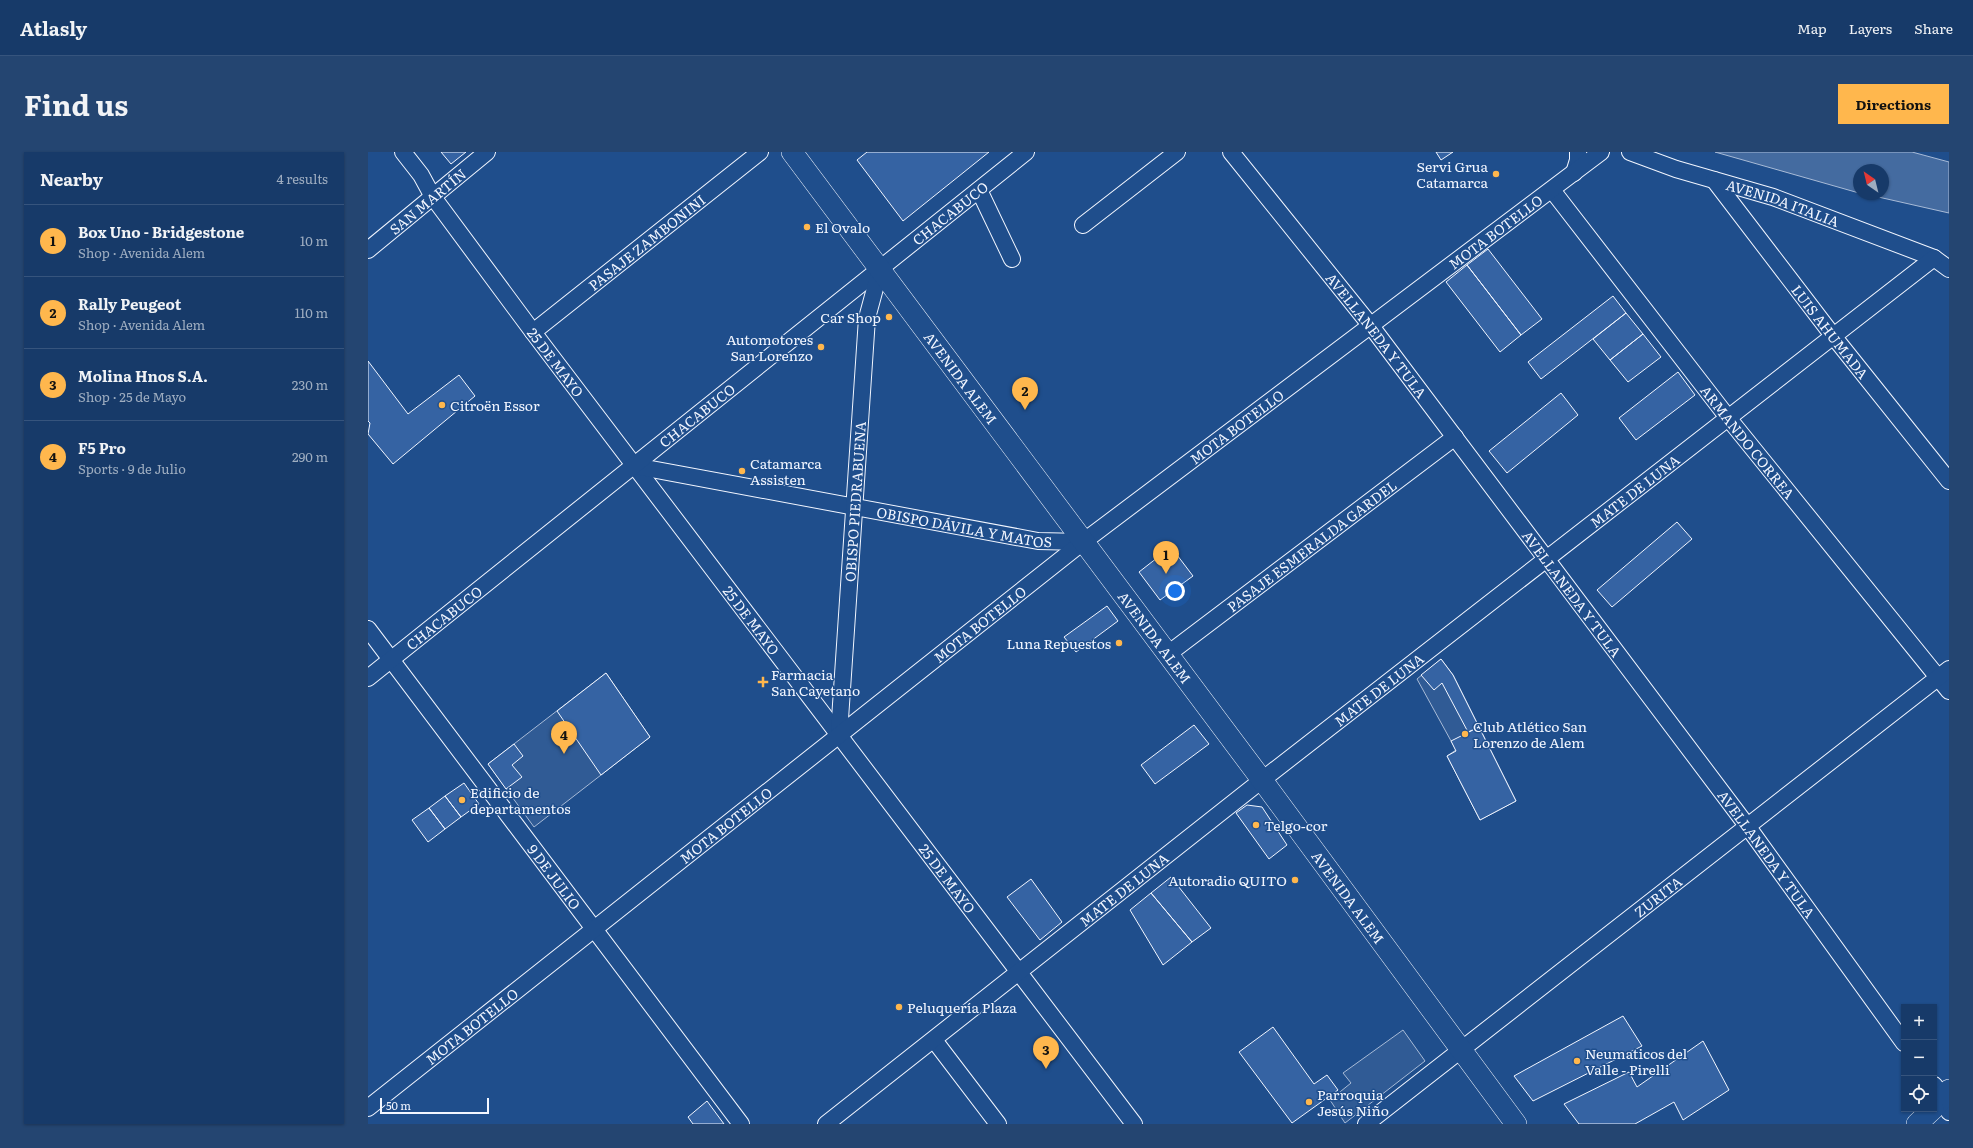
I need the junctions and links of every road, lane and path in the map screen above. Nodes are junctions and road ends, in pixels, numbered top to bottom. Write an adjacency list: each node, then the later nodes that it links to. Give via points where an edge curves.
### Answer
1 (403, 152): 15 (street, 25 DE MAYO, via 421,175)
2 (487, 152): 15 (street, SAN MARTÍN)
3 (760, 152): 23 (street, PASAJE ZAMBONINI)
4 (792, 152): 21 (main road, AVENIDA ALEM)
5 (1026, 152): 13 (street, CHACABUCO)
6 (1177, 152): 16 (street)
7 (1231, 152): 22 (street, AVELLANEDA Y TULA)
8 (1578, 152): 11 (street)
9 (1601, 152): 11 (street, MOTA BOTELLO)
10 (1630, 152): 12 (street, AVENIDA ITALIA)
11 (1574, 173): 14 (street, MOTA BOTELLO)
12 (1714, 180): 18 (street, AVENIDA ITALIA, via 1773,197); 24 (street, LUIS AHUMADA)
13 (979, 190): 19 (street); 21 (street, CHACABUCO)
14 (1552, 190): 22 (street, MOTA BOTELLO); 25 (street, ARMANDO CORREA)
15 (433, 197): 17 (street, SAN MARTÍN); 23 (street, 25 DE MAYO)
16 (1083, 225)
17 (368, 250)
18 (1934, 258): 20 (street, AVENIDA ITALIA); 24 (street, MATE DE LUNA)
19 (1012, 259)
20 (1949, 269)
21 (880, 270): 27 (street, CHACABUCO); 29 (street, OBISPO PIEDRABUENA, via 867,318); 30 (main road, AVENIDA ALEM)
22 (1371, 326): 26 (street, AVELLANEDA Y TULA); 30 (street, MOTA BOTELLO)
23 (533, 332): 27 (street, 25 DE MAYO)
24 (1834, 337): 25 (street, MATE DE LUNA); 28 (street, LUIS AHUMADA)
25 (1729, 419): 31 (street, MATE DE LUNA); 35 (street, ARMANDO CORREA)
26 (1455, 437): 31 (street, AVELLANEDA Y TULA); 33 (street, PASAJE ESMERALDA GARDEL)
27 (635, 466): 29 (street, OBISPO DÁVILA Y MATOS); 34 (street, CHACABUCO); 38 (street, 25 DE MAYO)
28 (1949, 481)
29 (854, 507): 30 (street, OBISPO DÁVILA Y MATOS, via 1038,540); 38 (street, OBISPO PIEDRABUENA)
30 (1083, 542): 33 (main road, AVENIDA ALEM); 38 (street, MOTA BOTELLO)
31 (1547, 560): 39 (street, MATE DE LUNA); 40 (street, AVELLANEDA Y TULA)
32 (368, 629): 34 (street, 9 DE JULIO)
33 (1168, 654): 39 (main road, AVENIDA ALEM)
34 (391, 659): 36 (street, CHACABUCO); 41 (street, 9 DE JULIO)
35 (1944, 673): 37 (street, ARMANDO CORREA); 40 (street, ZURITA)
36 (368, 678)
37 (1949, 691)
38 (839, 734): 41 (street, MOTA BOTELLO); 42 (street, 25 DE MAYO)
39 (1262, 780): 42 (street, MATE DE LUNA); 45 (main road, AVENIDA ALEM)
40 (1748, 827): 44 (street, AVELLANEDA Y TULA); 45 (street, ZURITA)
41 (593, 928): 47 (street, MOTA BOTELLO); 48 (street, 9 DE JULIO)
42 (1019, 973): 43 (street, MATE DE LUNA); 51 (street, 25 DE MAYO)
43 (934, 1040): 49 (street, MATE DE LUNA); 50 (street)
44 (1901, 1040)
45 (1461, 1050): 52 (street, ZURITA); 53 (main road, AVENIDA ALEM)
46 (1942, 1100): 54 (main road)
47 (368, 1108)
48 (742, 1124)
49 (826, 1124)
50 (998, 1124)
51 (1134, 1124)
52 (1366, 1124)
53 (1516, 1124)
54 (1917, 1124)

